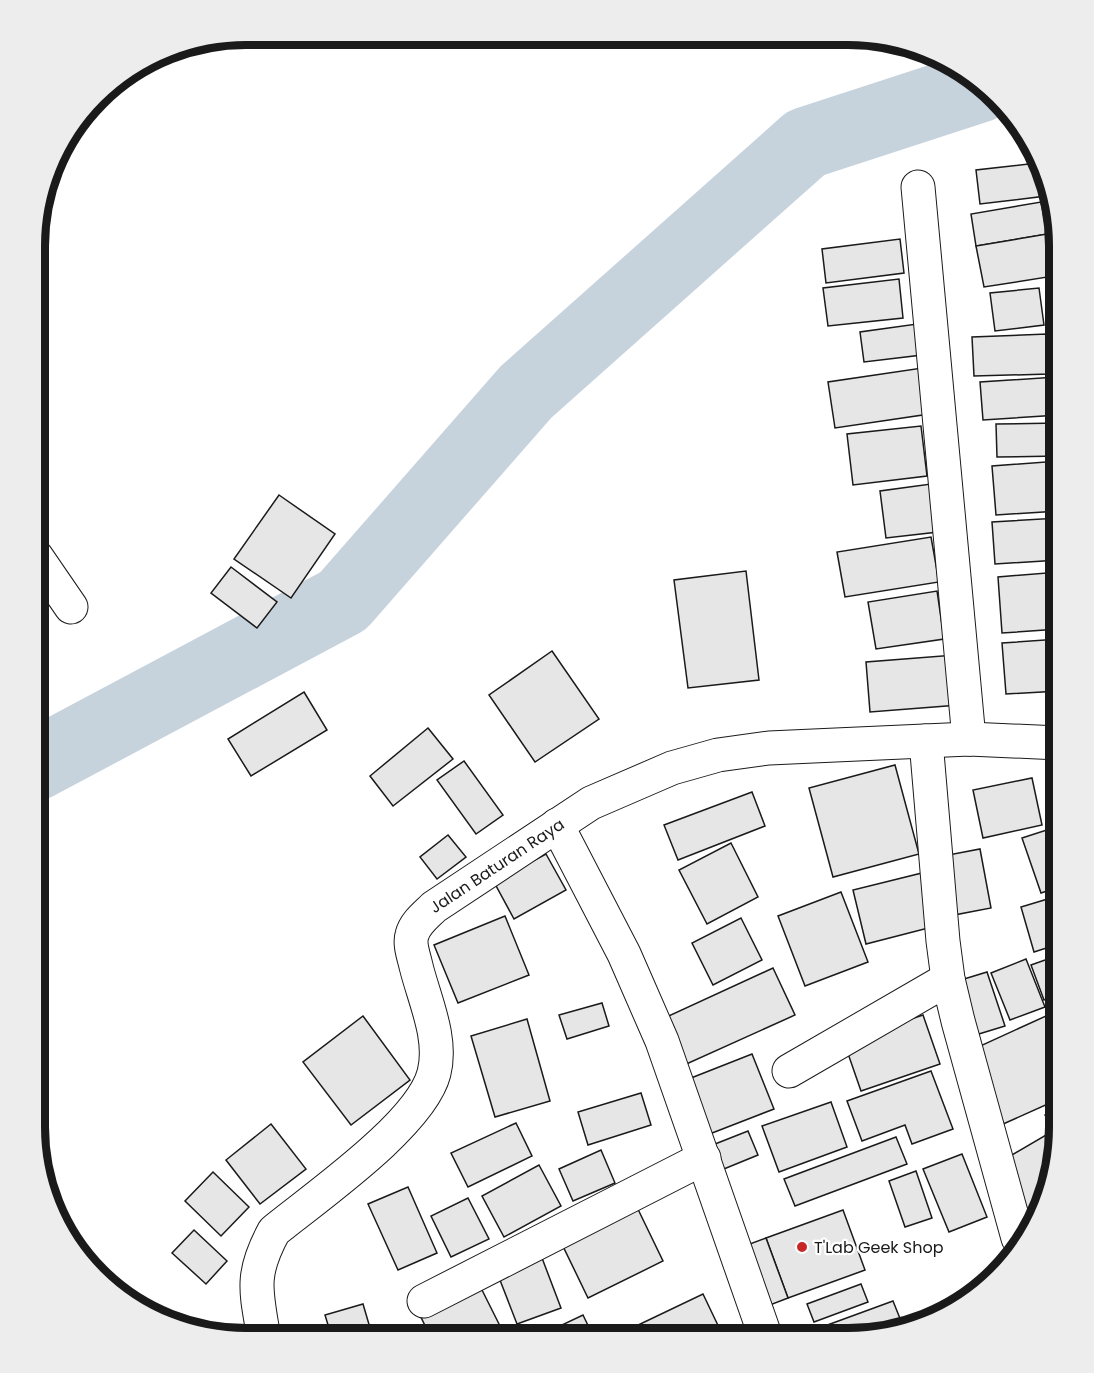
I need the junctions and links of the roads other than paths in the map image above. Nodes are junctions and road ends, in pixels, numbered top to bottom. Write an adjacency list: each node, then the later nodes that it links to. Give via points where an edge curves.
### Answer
1 (918, 187): 4 (street)
2 (45, 569): 3 (street)
3 (71, 607)
4 (969, 739): 5 (street, Jalan Baturan Raya); 6 (street, Jalan Baturan Raya)
5 (926, 741): 7 (street, Jalan Baturan Raya, via 769,748 718,755 627,786); 8 (street)
6 (1049, 742)
7 (557, 825): 10 (street, via 643,997); 13 (street, Jalan Baturan Raya, via 434,907 418,922 411,935 412,951 437,1051 426,1094 372,1152 274,1231 258,1267 256,1286)
8 (948, 979): 9 (street); 11 (street)
9 (789, 1071)
10 (704, 1158): 12 (street); 14 (street)
11 (1016, 1237)
12 (424, 1301)
13 (262, 1328)
14 (763, 1328)

